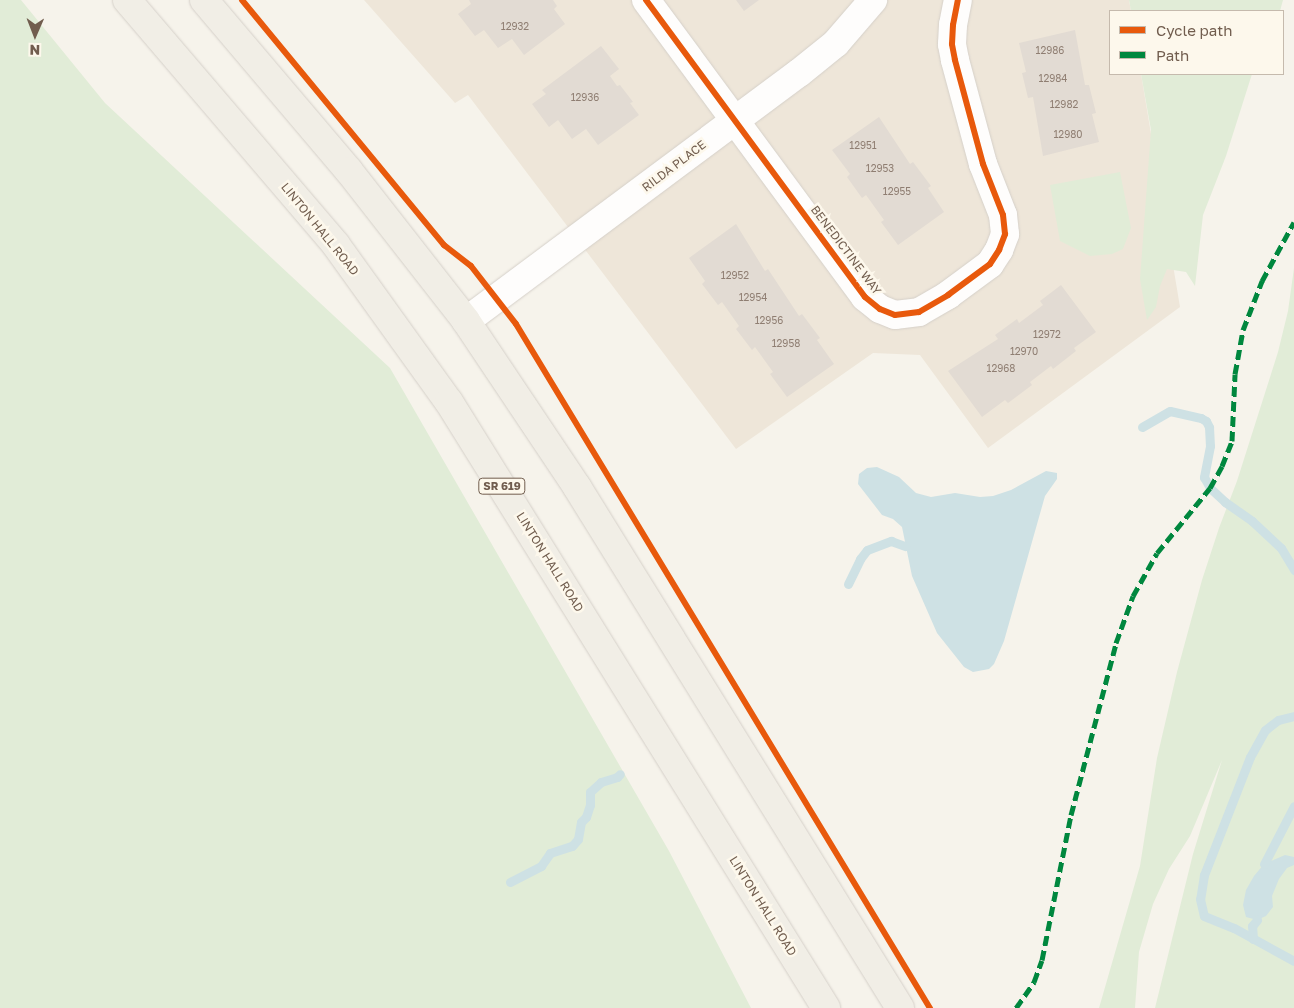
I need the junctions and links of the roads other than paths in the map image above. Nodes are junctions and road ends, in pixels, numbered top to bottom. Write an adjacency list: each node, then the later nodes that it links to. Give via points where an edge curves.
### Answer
1 (127, 0): 8 (main road, LINTON HALL ROAD / SR 619, via 336,245 449,402)
2 (204, 0): 7 (main road, via 349,171)
3 (646, 0): 6 (street, BENEDICTINE WAY)
4 (873, 0): 6 (street, RILDA PLACE, via 836,42)
5 (958, 0): 6 (street, BENEDICTINE WAY, via 953,25 954,60 983,164 1003,215 1005,234 990,264 919,312 895,315 880,310 865,297)
6 (736, 120): 7 (street, RILDA PLACE)
7 (466, 321): 9 (main road, via 578,488)
8 (826, 1008)
9 (900, 1008)

